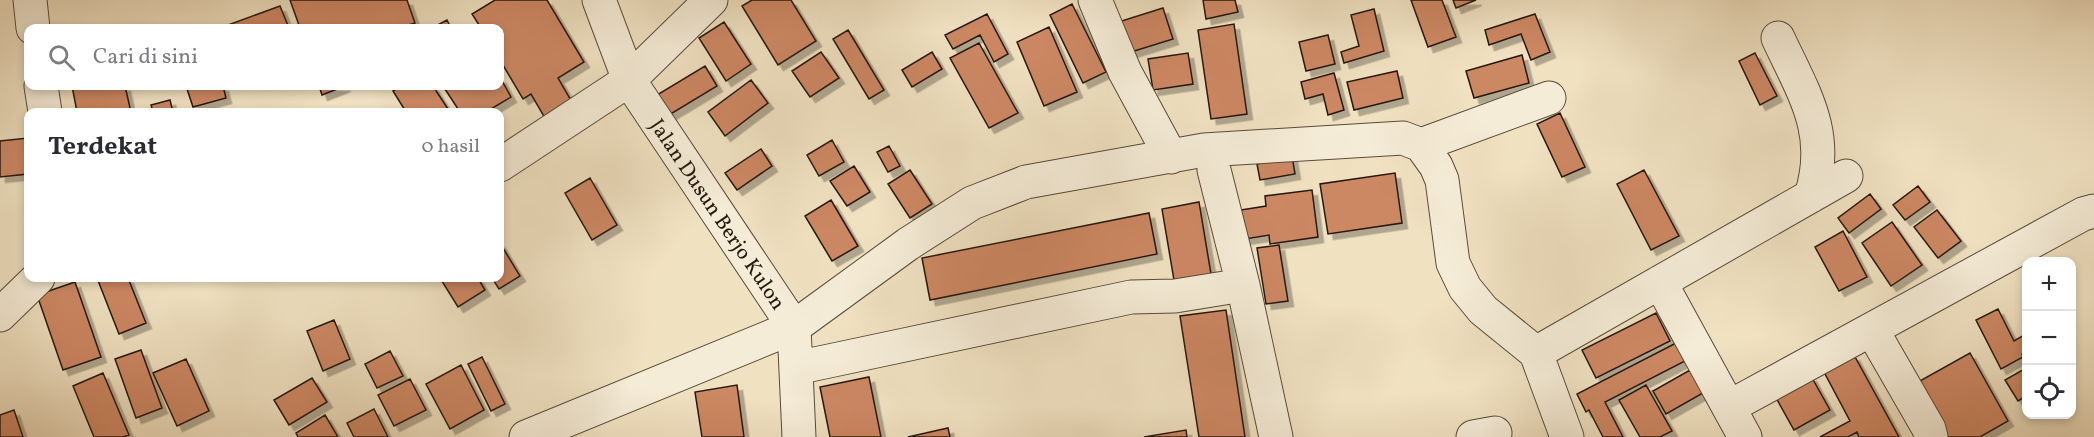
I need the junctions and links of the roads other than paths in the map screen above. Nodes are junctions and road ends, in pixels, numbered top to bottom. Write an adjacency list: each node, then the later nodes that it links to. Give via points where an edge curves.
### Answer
1 (30, 0): 5 (street)
2 (599, 0): 7 (street, Jalan Dusun Berjo Kulon)
3 (711, 0): 7 (street)
4 (1095, 0): 12 (street, via 1125,72)
5 (33, 24)
6 (1778, 38): 16 (street, via 1816,123 1819,163)
7 (629, 80): 13 (street); 22 (street, Jalan Dusun Berjo Kulon)
8 (42, 90): 10 (street)
9 (1549, 99): 11 (street)
10 (44, 108)
11 (1421, 145): 12 (street, via 1403,138 1204,150); 24 (street, via 1442,180 1454,263 1465,288 1483,310)
12 (1171, 156): 22 (street, via 1026,182 972,203)
13 (504, 162)
14 (1214, 170): 20 (street)
15 (1846, 176): 16 (street)
16 (1811, 196): 19 (street)
17 (2089, 213): 23 (street)
18 (34, 282): 21 (street)
19 (1660, 282): 24 (street); 26 (street)
20 (1243, 285): 25 (street, via 1175,296 1131,297); 29 (street)
21 (0, 315)
22 (794, 327): 25 (street, Jalan Dusun Berjo Kulon); 27 (street)
23 (1872, 330): 26 (street); 32 (street)
24 (1536, 353): 30 (street)
25 (796, 368): 28 (street, Jalan Dusun Berjo Kulon)
26 (1729, 407): 31 (street)
27 (526, 437)
28 (799, 437)
29 (1276, 437)
30 (1567, 437)
31 (1745, 437)
32 (1931, 437)

